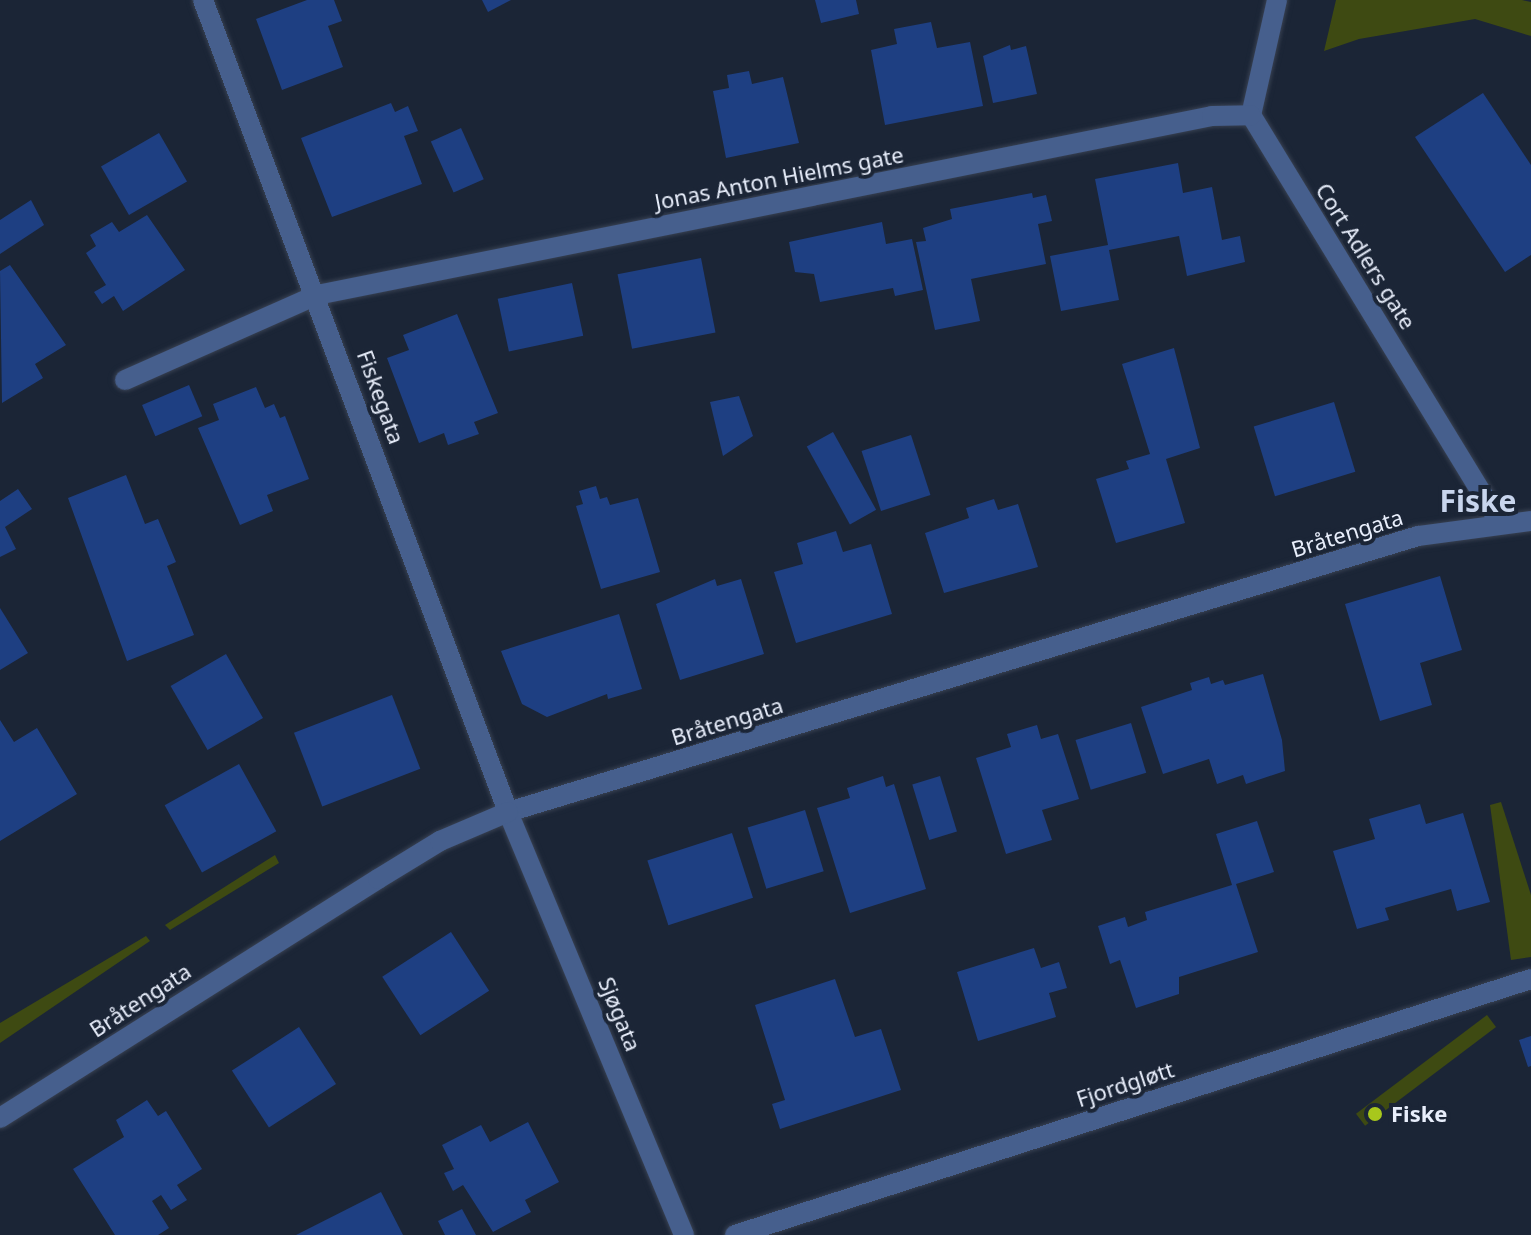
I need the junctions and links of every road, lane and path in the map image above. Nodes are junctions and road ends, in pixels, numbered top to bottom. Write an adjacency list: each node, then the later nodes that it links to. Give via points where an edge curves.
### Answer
1 (203, 0): 4 (street, Fiskegata)
2 (1277, 0): 3 (street)
3 (1251, 115): 4 (street, Jonas Anton Hielms gate, via 1165,125); 7 (street, Cort Adlers gate)
4 (317, 295): 5 (street, Jonas Anton Hielms gate); 8 (street, Fiskegata)
5 (125, 380)
6 (1531, 521): 7 (street, Bråtengata)
7 (1500, 523): 8 (street, Bråtengata, via 1418,536)
8 (508, 812): 10 (street, Bråtengata, via 403,864); 11 (street, Sjøgata)
9 (1531, 979): 12 (street, Fjordgløtt)
10 (0, 1118)
11 (684, 1235)
12 (735, 1235)

